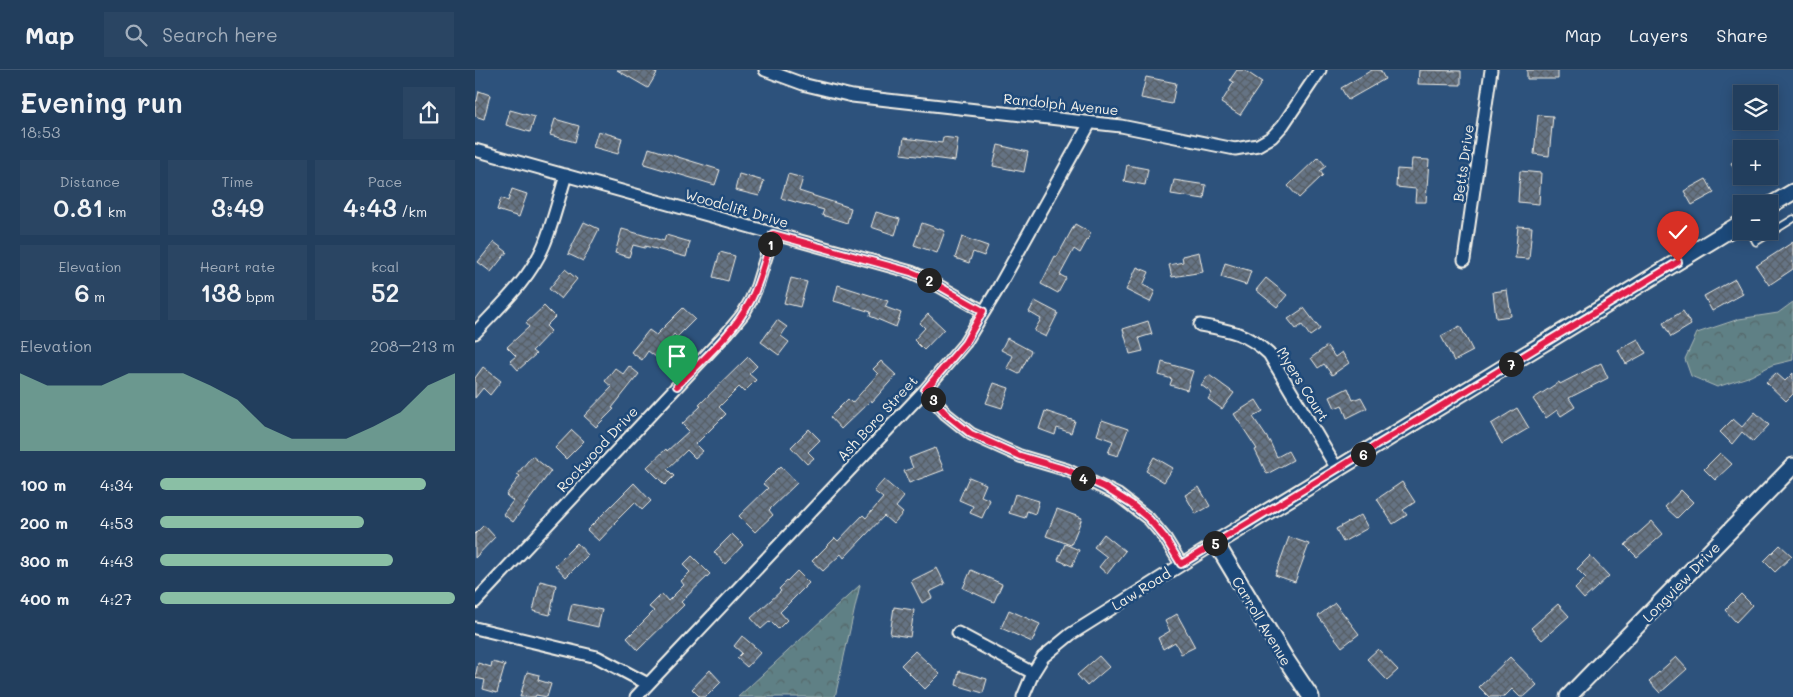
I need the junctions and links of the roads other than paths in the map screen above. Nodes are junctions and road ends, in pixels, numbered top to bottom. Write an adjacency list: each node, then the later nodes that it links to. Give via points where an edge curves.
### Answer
1 (765, 70): 4 (street, Randolph Avenue, via 806,85 852,96)
2 (1320, 70): 4 (street, Randolph Avenue, via 1278,131 1251,148 1227,149 1121,126)
3 (1491, 70): 13 (street, Betts Drive)
4 (1090, 123): 14 (street, Ash Boro Street)
5 (475, 150): 6 (street, Woodclift Drive)
6 (566, 175): 12 (street, Woodclift Drive); 16 (street, via 543,246 513,292)
7 (1793, 192): 8 (street)
8 (1778, 201)
9 (1793, 219): 11 (lane)
10 (1733, 228): 19 (street, Law Road)
11 (1778, 228)
12 (773, 234): 14 (street, Woodclift Drive, via 911,272); 22 (street, Rockwood Drive, via 757,286 743,314)
13 (1464, 260)
14 (983, 311): 17 (street, Ash Boro Street, via 965,343)
15 (1200, 325): 19 (street, Myers Court, via 1244,335 1269,354)
16 (475, 333)
17 (925, 390): 21 (street, via 946,414 971,434 1020,456 1067,470 1131,504 1149,519); 26 (street, Ash Boro Street)
18 (1793, 466): 30 (street, Longview Drive)
19 (1337, 469): 20 (street, Law Road)
20 (1216, 543): 21 (street, Law Road); 29 (street, Carroll Avenue)
21 (1181, 564): 25 (street, Law Road, via 1071,634 1043,657)
22 (475, 602)
23 (475, 628): 26 (street, via 597,657)
24 (958, 633): 25 (street)
25 (1033, 673): 28 (street, Law Road)
26 (648, 684): 27 (street, Ash Boro Street)
27 (636, 697)
28 (1023, 697)
29 (1311, 697)
30 (1568, 697)

